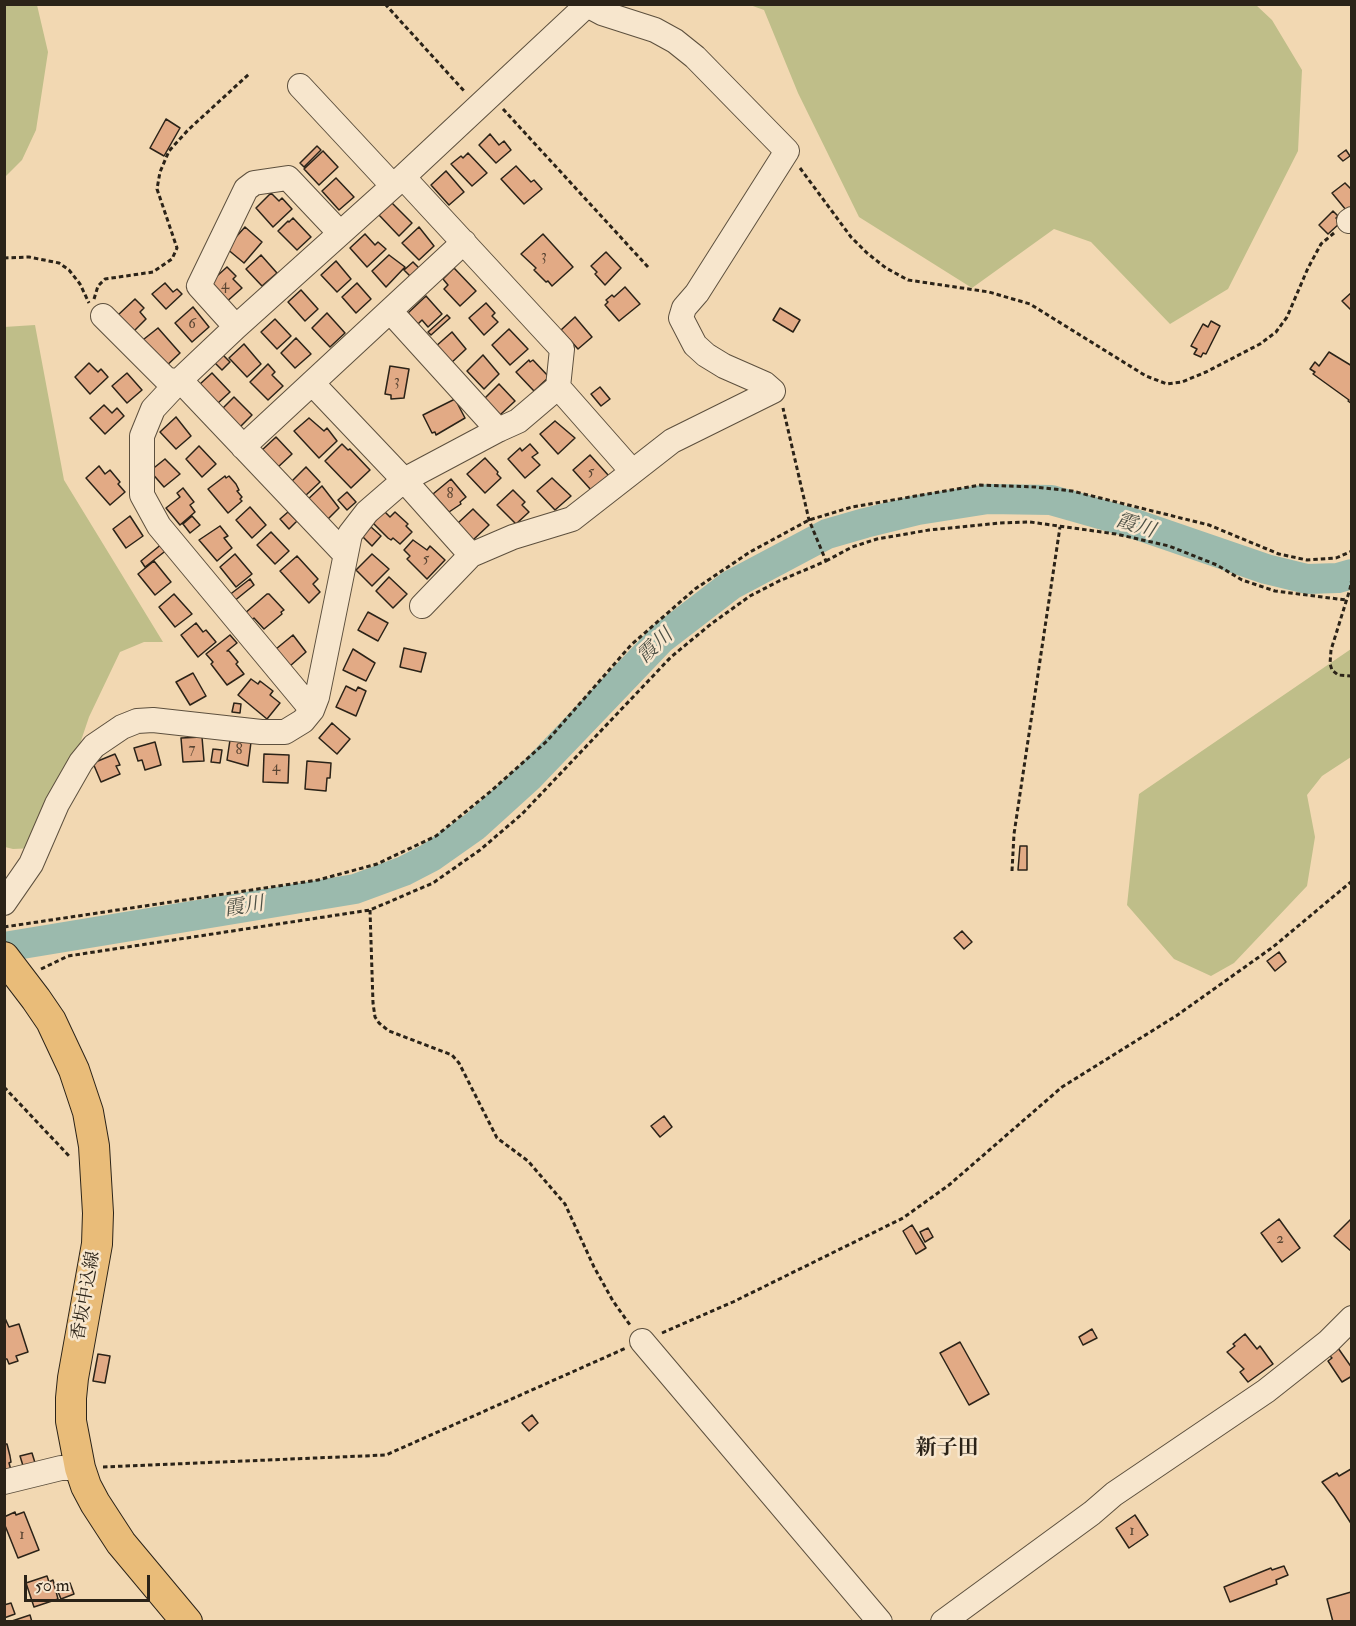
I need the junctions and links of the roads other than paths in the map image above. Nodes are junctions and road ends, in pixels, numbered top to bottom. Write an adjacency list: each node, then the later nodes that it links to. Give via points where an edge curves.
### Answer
1 (300, 86): 2 (street)
2 (398, 181): 3 (street); 4 (street); 13 (street, via 587,5 675,40 788,152 681,318 695,345 706,355 773,391 672,441)
3 (339, 232): 7 (street); 7 (street, via 288,178 254,183 246,189 199,286)
4 (464, 242): 5 (street); 10 (street, via 562,349)
5 (390, 311): 9 (street); 11 (street)
6 (103, 316): 8 (street, via 168,381)
7 (236, 327): 8 (street)
8 (180, 380): 12 (street); 18 (street, via 153,410 142,436 142,495 159,525)
9 (312, 383): 12 (street); 14 (street)
10 (558, 387): 11 (street, via 518,421); 13 (street)
11 (498, 430): 14 (street)
12 (243, 447): 15 (street)
13 (632, 471): 16 (street, via 572,519)
14 (404, 480): 15 (street, via 355,526); 16 (street)
15 (345, 554): 18 (street)
16 (471, 555): 17 (street)
17 (422, 606)
18 (312, 710): 19 (street, via 285,732 153,720 122,727 94,746 81,762 57,804 31,864)
19 (4, 903)
20 (13, 967): 23 (main road, 香坂中込線, via 51,1022 74,1070 94,1146 97,1244 71,1398)
21 (1352, 1318): 27 (street, via 1266,1391 1114,1494)
22 (642, 1341): 26 (street)
23 (80, 1468): 24 (street, via 61,1468); 25 (main road, 香坂中込線, via 95,1503 121,1543)
24 (4, 1482)
25 (187, 1622)
26 (880, 1622)
27 (943, 1622)

